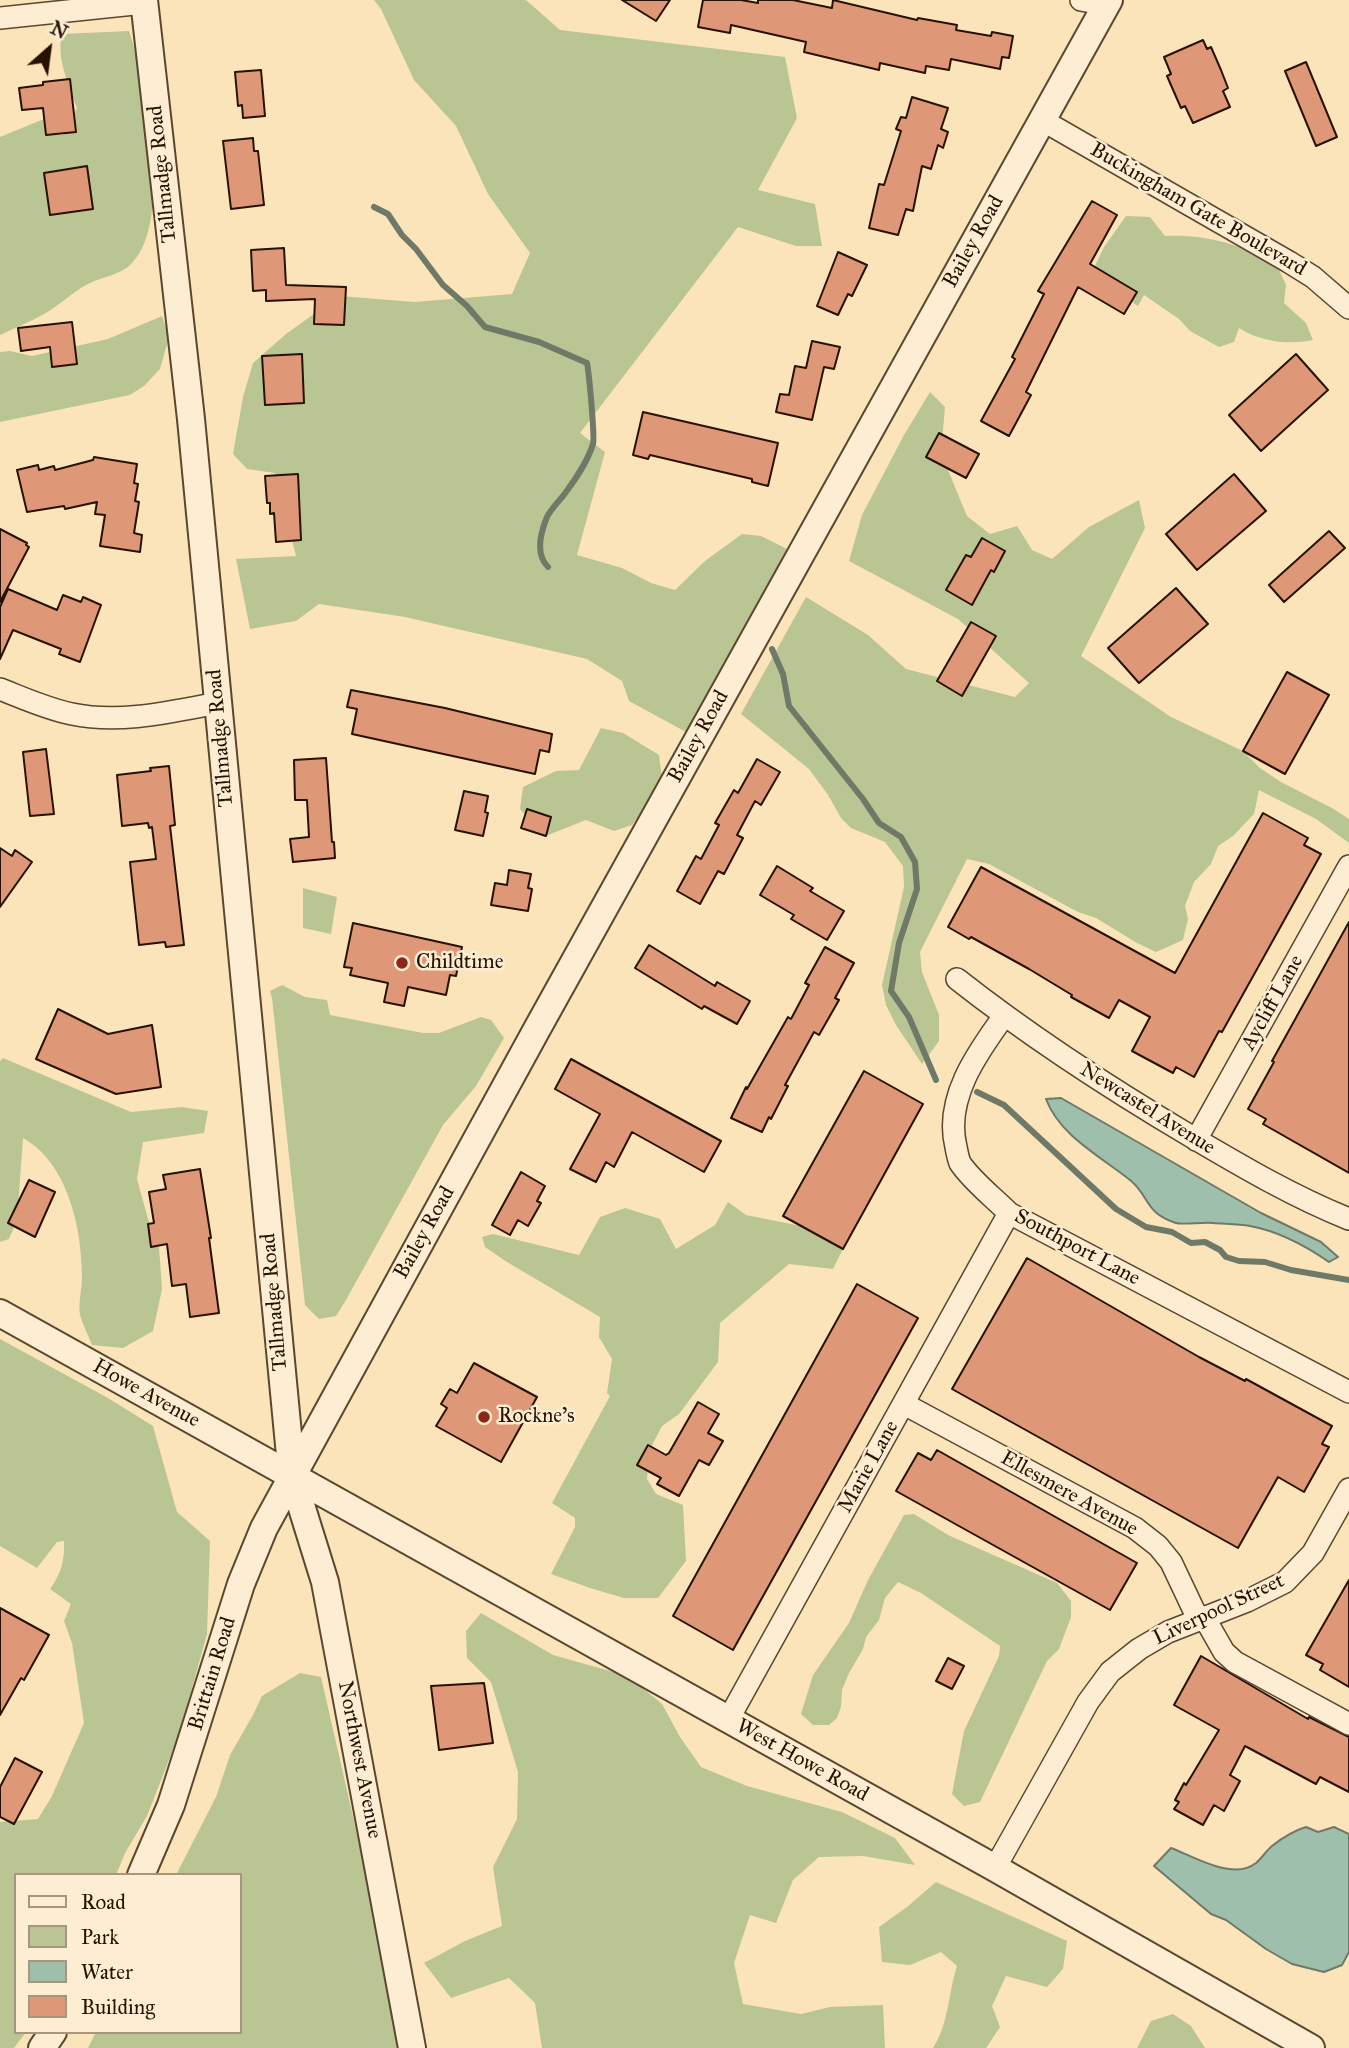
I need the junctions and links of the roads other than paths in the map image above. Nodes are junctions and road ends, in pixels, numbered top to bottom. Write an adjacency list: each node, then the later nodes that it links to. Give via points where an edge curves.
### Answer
1 (144, 2): 3 (street); 7 (street, Tallmadge Road)
2 (1099, 2): 4 (street, Bailey Road)
3 (0, 18)
4 (1042, 120): 5 (street, Buckingham Gate Boulevard, via 1289,261); 17 (street, Bailey Road)
5 (1349, 308)
6 (0, 689): 7 (street, via 51,709 104,718)
7 (218, 703): 17 (street, Tallmadge Road)
8 (1349, 866): 11 (street, Aycliff Lane)
9 (957, 979): 10 (street, Newcastel Avenue)
10 (1004, 1016): 11 (street, Newcastel Avenue); 12 (street, Southport Lane, via 974,1058 951,1129 959,1161)
11 (1196, 1140): 13 (street, Newcastel Avenue)
12 (1009, 1213): 15 (street, Southport Lane); 16 (street, Marie Lane)
13 (1349, 1219)
14 (0, 1313): 17 (street, Howe Avenue)
15 (1349, 1392)
16 (904, 1404): 19 (street, Ellesmere Avenue, via 1135,1528 1171,1563); 20 (street, Marie Lane)
17 (292, 1476): 20 (street, West Howe Road); 23 (street, Brittain Road, via 240,1584 186,1764); 24 (street, Northwest Avenue, via 325,1582)
18 (1349, 1489): 19 (street, Liverpool Street, via 1313,1553 1285,1583)
19 (1201, 1618): 21 (street, Ellesmere Avenue, via 1235,1662); 22 (street, Liverpool Street, via 1139,1649 1110,1672 1088,1702)
20 (728, 1720): 22 (street, West Howe Road)
21 (1349, 1724)
22 (995, 1868): 25 (street, West Howe Road)
23 (142, 1873)
24 (412, 2048)
25 (1311, 2048)

